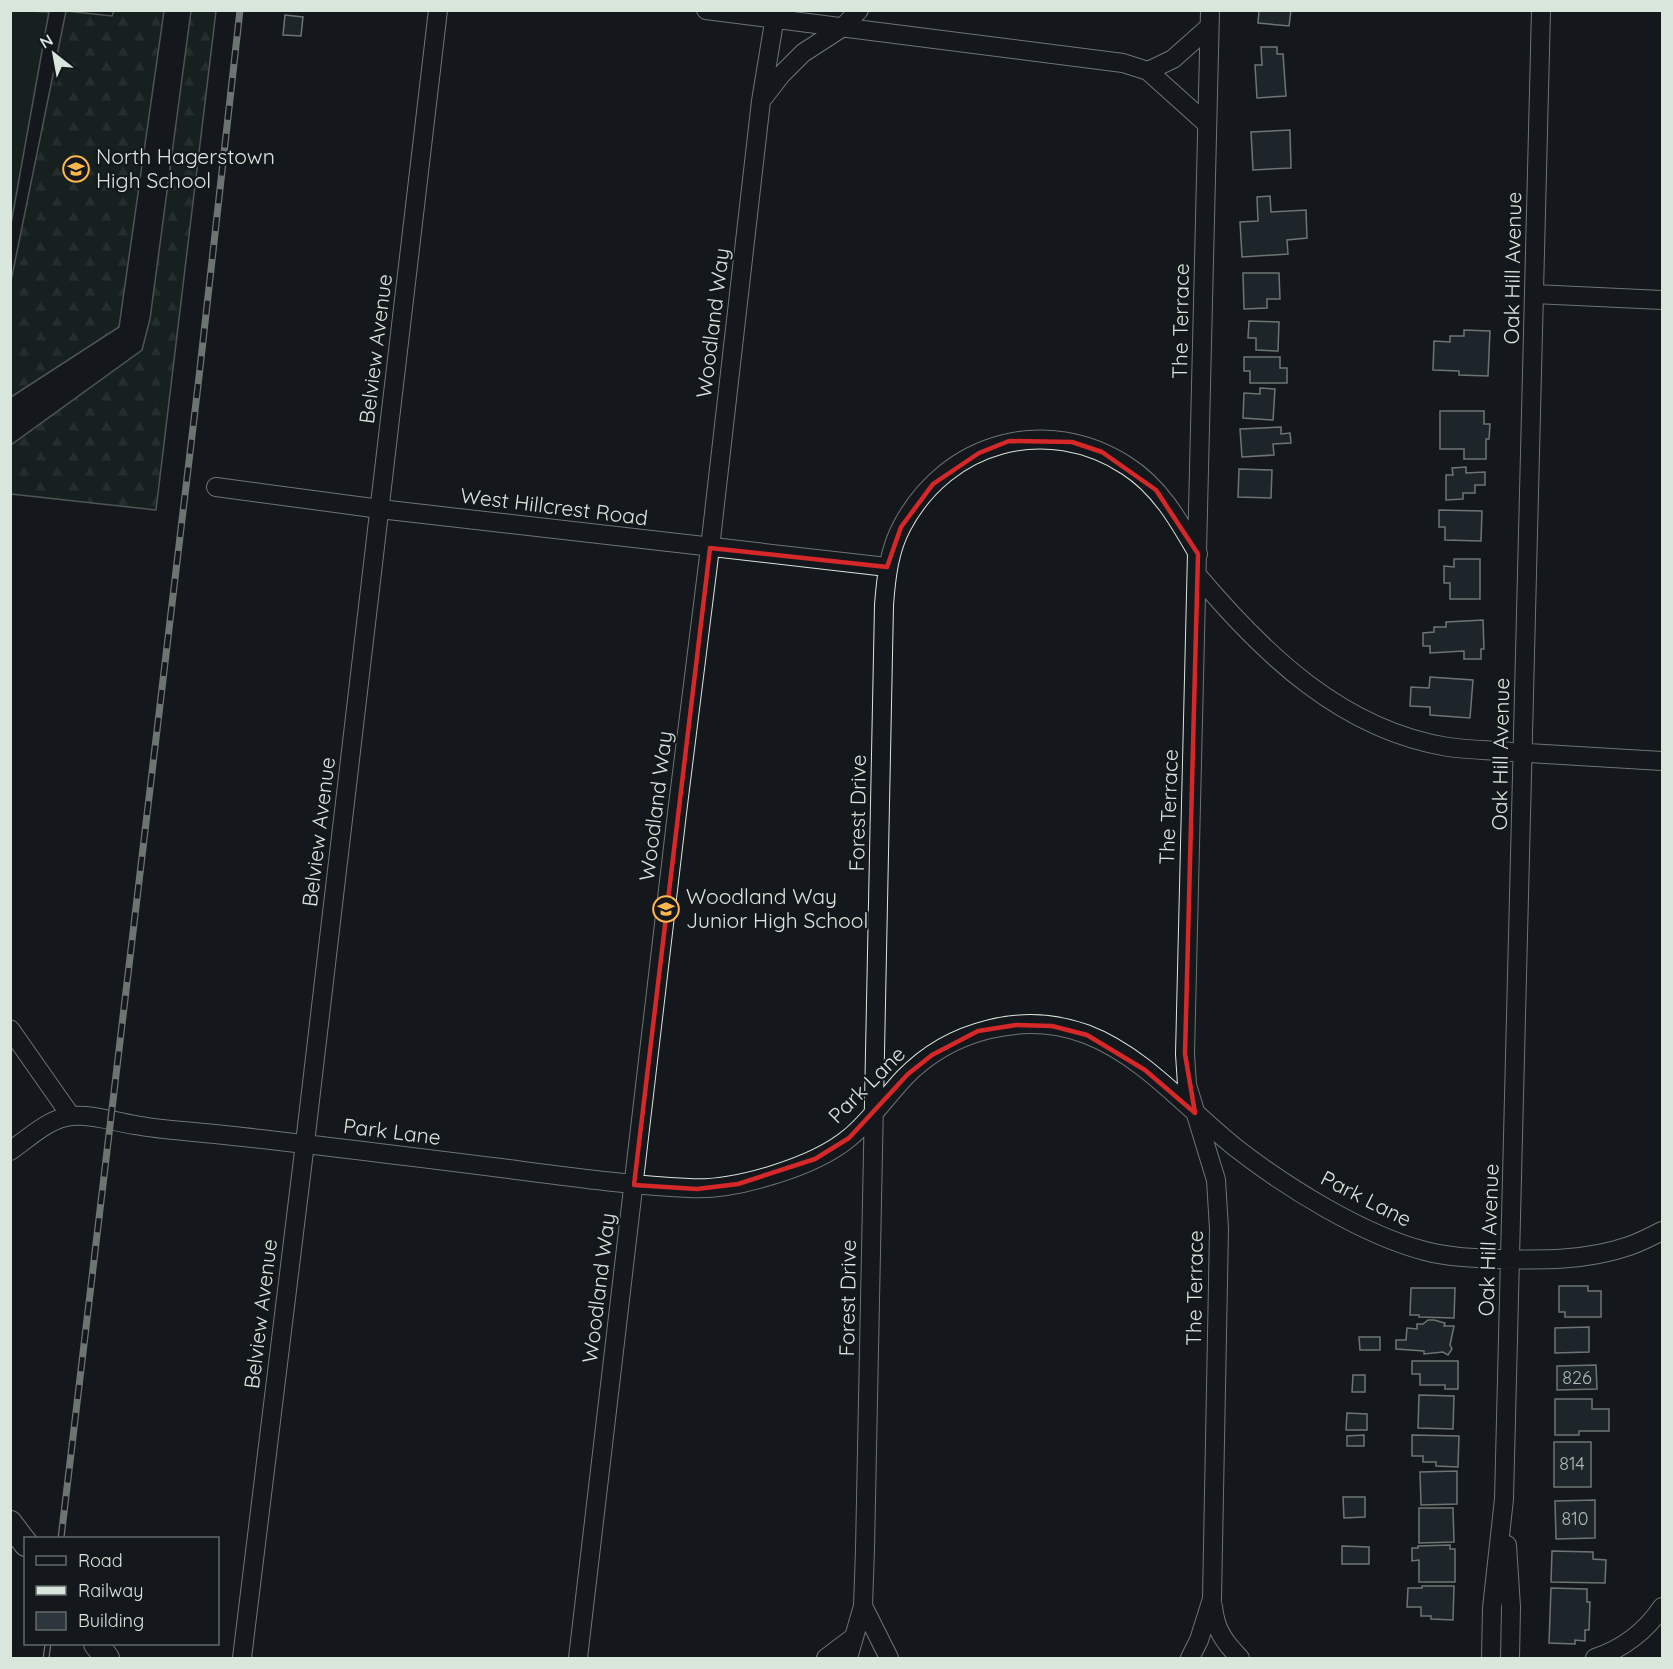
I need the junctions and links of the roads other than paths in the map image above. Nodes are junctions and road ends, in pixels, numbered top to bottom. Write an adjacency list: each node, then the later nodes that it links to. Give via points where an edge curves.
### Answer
1 (438, 10): 14 (street, Belview Avenue)
2 (706, 10): 5 (street)
3 (860, 10): 7 (street)
4 (1541, 10): 11 (street, Oak Hill Avenue)
5 (775, 14): 7 (street); 9 (street, Woodland Way)
6 (1210, 19): 8 (street, via 1173,59); 10 (street, The Terrace)
7 (843, 27): 8 (street, via 1123,63); 9 (street, via 803,53)
8 (1148, 71): 10 (street)
9 (761, 101): 15 (street, Woodland Way)
10 (1207, 124): 16 (street, The Terrace)
11 (1534, 294): 12 (street); 19 (street, Oak Hill Avenue)
12 (1662, 300)
13 (216, 487): 14 (street, West Hillcrest Road)
14 (380, 509): 15 (street, West Hillcrest Road); 25 (street, Belview Avenue)
15 (710, 548): 17 (street, West Hillcrest Road); 27 (street, Woodland Way)
16 (1198, 554): 17 (street, Forest Drive, via 1156,490 1129,467 1072,442 1040,439 1009,441 979,453 933,484 901,527); 18 (street, The Terrace)
17 (887, 567): 22 (street, Forest Drive)
18 (1198, 576): 19 (street, via 1237,622 1279,662 1355,716 1405,736 1448,747); 23 (street, The Terrace, via 1185,1054 1187,1085)
19 (1524, 753): 20 (street); 29 (street, Oak Hill Avenue)
20 (1662, 761)
21 (10, 1029): 24 (street)
22 (875, 1110): 23 (street, Park Lane, via 908,1074 957,1039 1016,1025 1052,1026 1087,1035 1145,1070); 27 (street, Park Lane, via 849,1138 814,1159 781,1172 738,1184 697,1189); 34 (street, Forest Drive)
23 (1195, 1113): 29 (street, Park Lane, via 1281,1179 1366,1228 1424,1251); 33 (street, The Terrace, via 1212,1164 1219,1229)
24 (71, 1116): 25 (street, Park Lane); 26 (street, Park Lane, via 51,1122)
25 (305, 1143): 27 (street, Park Lane); 39 (street, Belview Avenue)
26 (10, 1151)
27 (634, 1185): 40 (street, Woodland Way)
28 (1662, 1232): 29 (street, Park Lane, via 1593,1255 1558,1260)
29 (1511, 1259): 30 (street, Oak Hill Avenue)
30 (1504, 1499): 46 (street, Oak Hill Avenue, via 1492,1608); 47 (street, Oak Hill Avenue)
31 (10, 1523): 32 (main road)
32 (24, 1541)
33 (1212, 1599): 44 (street, The Terrace); 45 (street, The Terrace, via 1217,1629)
34 (863, 1606): 36 (street, Forest Drive); 43 (street)
35 (1662, 1607): 48 (street, via 1640,1633)
36 (854, 1638): 41 (street); 42 (street, Forest Drive)
37 (97, 1645): 38 (main road)
38 (107, 1659)
39 (242, 1659)
40 (578, 1659)
41 (826, 1659)
42 (848, 1659)
43 (889, 1659)
44 (1190, 1659)
45 (1240, 1659)
46 (1491, 1659)
47 (1510, 1659)
48 (1595, 1659)

